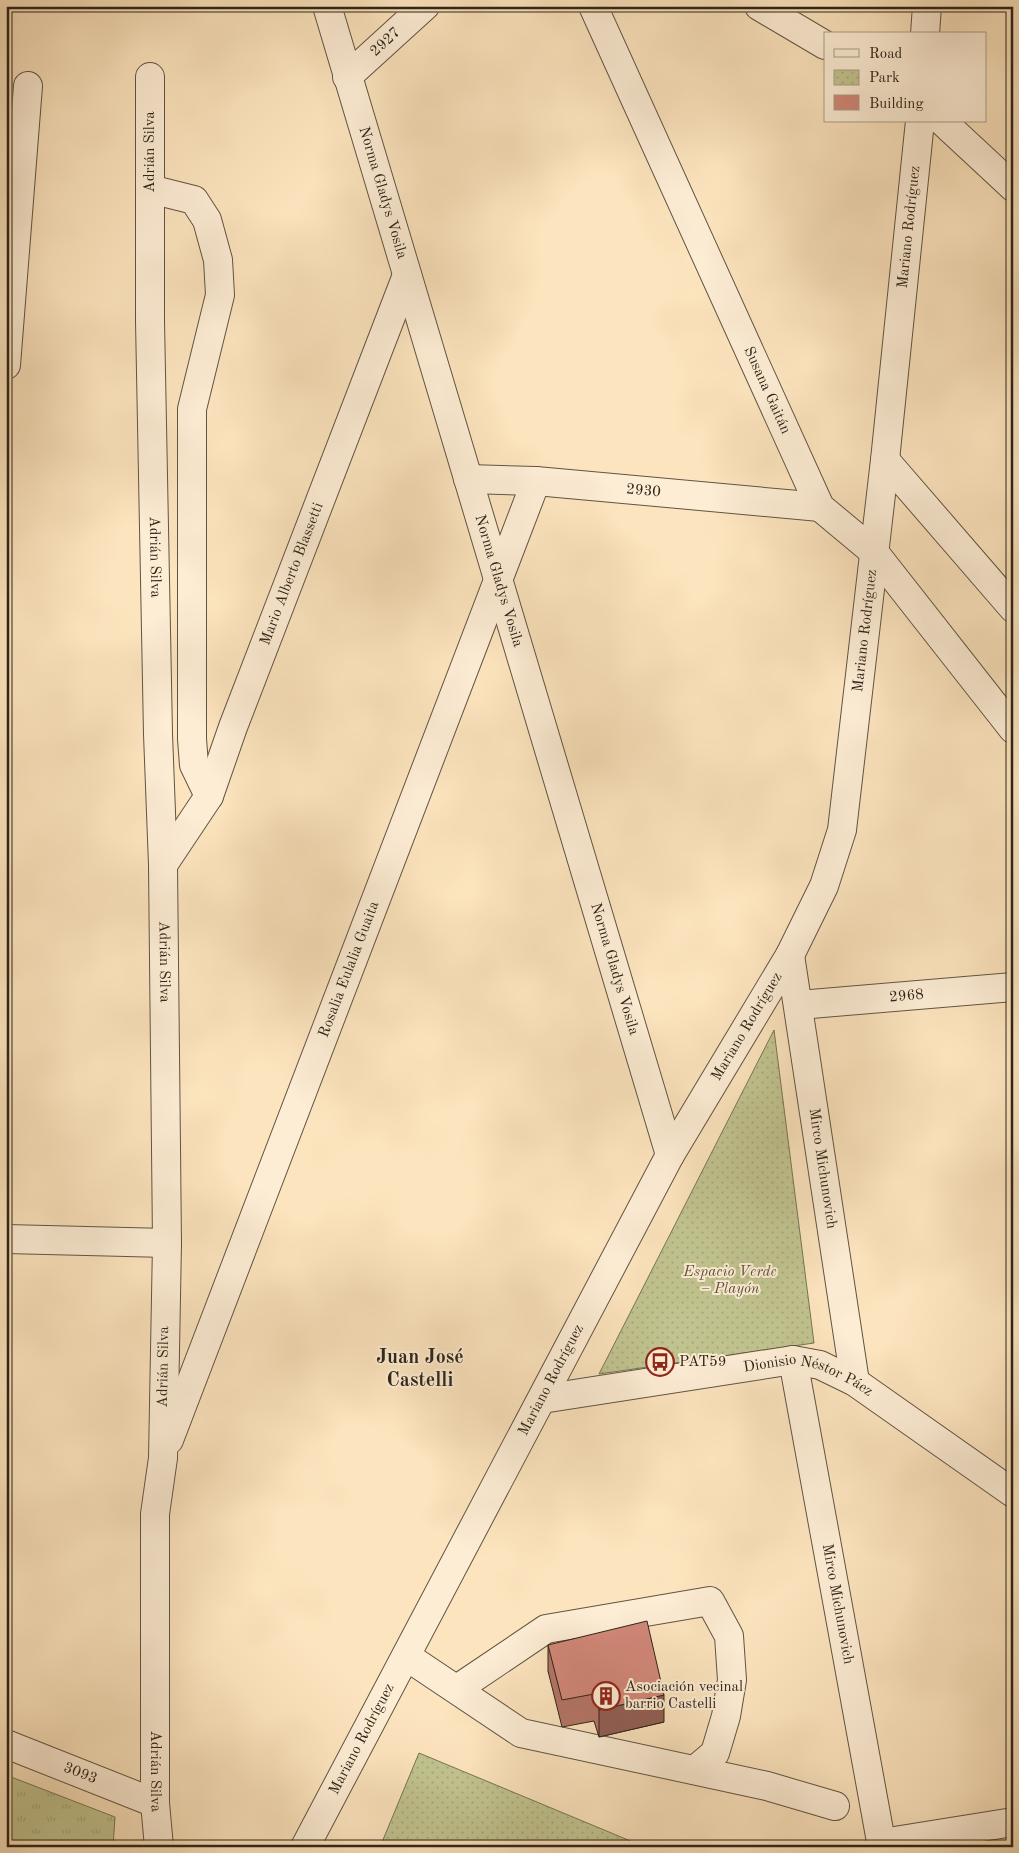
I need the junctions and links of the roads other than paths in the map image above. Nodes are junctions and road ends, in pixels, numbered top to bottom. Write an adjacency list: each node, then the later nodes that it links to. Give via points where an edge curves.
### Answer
1 (327, 6): 9 (street, Norma Gladys Vosila)
2 (424, 6): 9 (street, 2927)
3 (593, 6): 20 (street, Susana Gaitán)
4 (759, 6): 7 (street)
5 (927, 6): 6 (street)
6 (925, 32)
7 (824, 44)
8 (150, 77): 14 (street, Adrián Silva)
9 (346, 77): 15 (street, Norma Gladys Vosila)
10 (28, 86): 16 (street)
11 (920, 122): 17 (street, Mariano Rodríguez)
12 (943, 122): 13 (street)
13 (1013, 187)
14 (150, 189): 25 (street, via 194,200 207,220 218,260 220,295 192,409 192,739 194,765); 26 (street, Adrián Silva, via 157,705)
15 (407, 276): 18 (street, Norma Gladys Vosila); 25 (street, Mario Alberto Blassetti)
16 (6, 365)
17 (885, 460): 21 (street, Mariano Rodríguez); 23 (street)
18 (468, 479): 19 (street, 2930); 22 (street, Norma Gladys Vosila)
19 (536, 481): 20 (street, 2930); 22 (street, Rosalia Eulalia Guaita)
20 (820, 507): 21 (street, Susana Gaitán)
21 (874, 552): 24 (street, Susana Gaitán); 27 (street, Mariano Rodríguez, via 842,830 824,886)
22 (499, 580): 30 (street, Norma Gladys Vosila); 36 (street, Rosalia Eulalia Guaita)
23 (1013, 608)
24 (1013, 729)
25 (209, 796): 26 (street, Mario Alberto Blassetti)
26 (163, 865): 32 (street, Adrián Silva)
27 (790, 955): 29 (street, Mirco Michunovich); 30 (street, Mariano Rodríguez)
28 (1013, 987): 29 (street, 2968)
29 (799, 1005): 34 (street, Mirco Michunovich)
30 (670, 1155): 35 (street, Mariano Rodríguez)
31 (6, 1239): 32 (street)
32 (166, 1243): 36 (street, Adrián Silva)
33 (793, 1360): 34 (street, Dionisio Néstor Páez, via 820,1365); 35 (street, Dionisio Néstor Páez); 45 (street, Mirco Michunovich)
34 (855, 1382): 37 (street, Dionisio Néstor Páez)
35 (542, 1399): 38 (street, Mariano Rodríguez)
36 (163, 1458): 42 (street, Adrián Silva, via 155,1514)
37 (1012, 1495)
38 (406, 1656): 39 (street); 47 (street, Mariano Rodríguez)
39 (457, 1688): 41 (street, via 522,1733); 41 (street, via 546,1629 710,1601 729,1636 732,1680 715,1753)
40 (6, 1744): 42 (street, 3093)
41 (695, 1770): 43 (street)
42 (155, 1803): 46 (street, Adrián Silva)
43 (835, 1806)
44 (1013, 1822): 45 (street)
45 (882, 1845)
46 (158, 1847)
47 (305, 1847)

